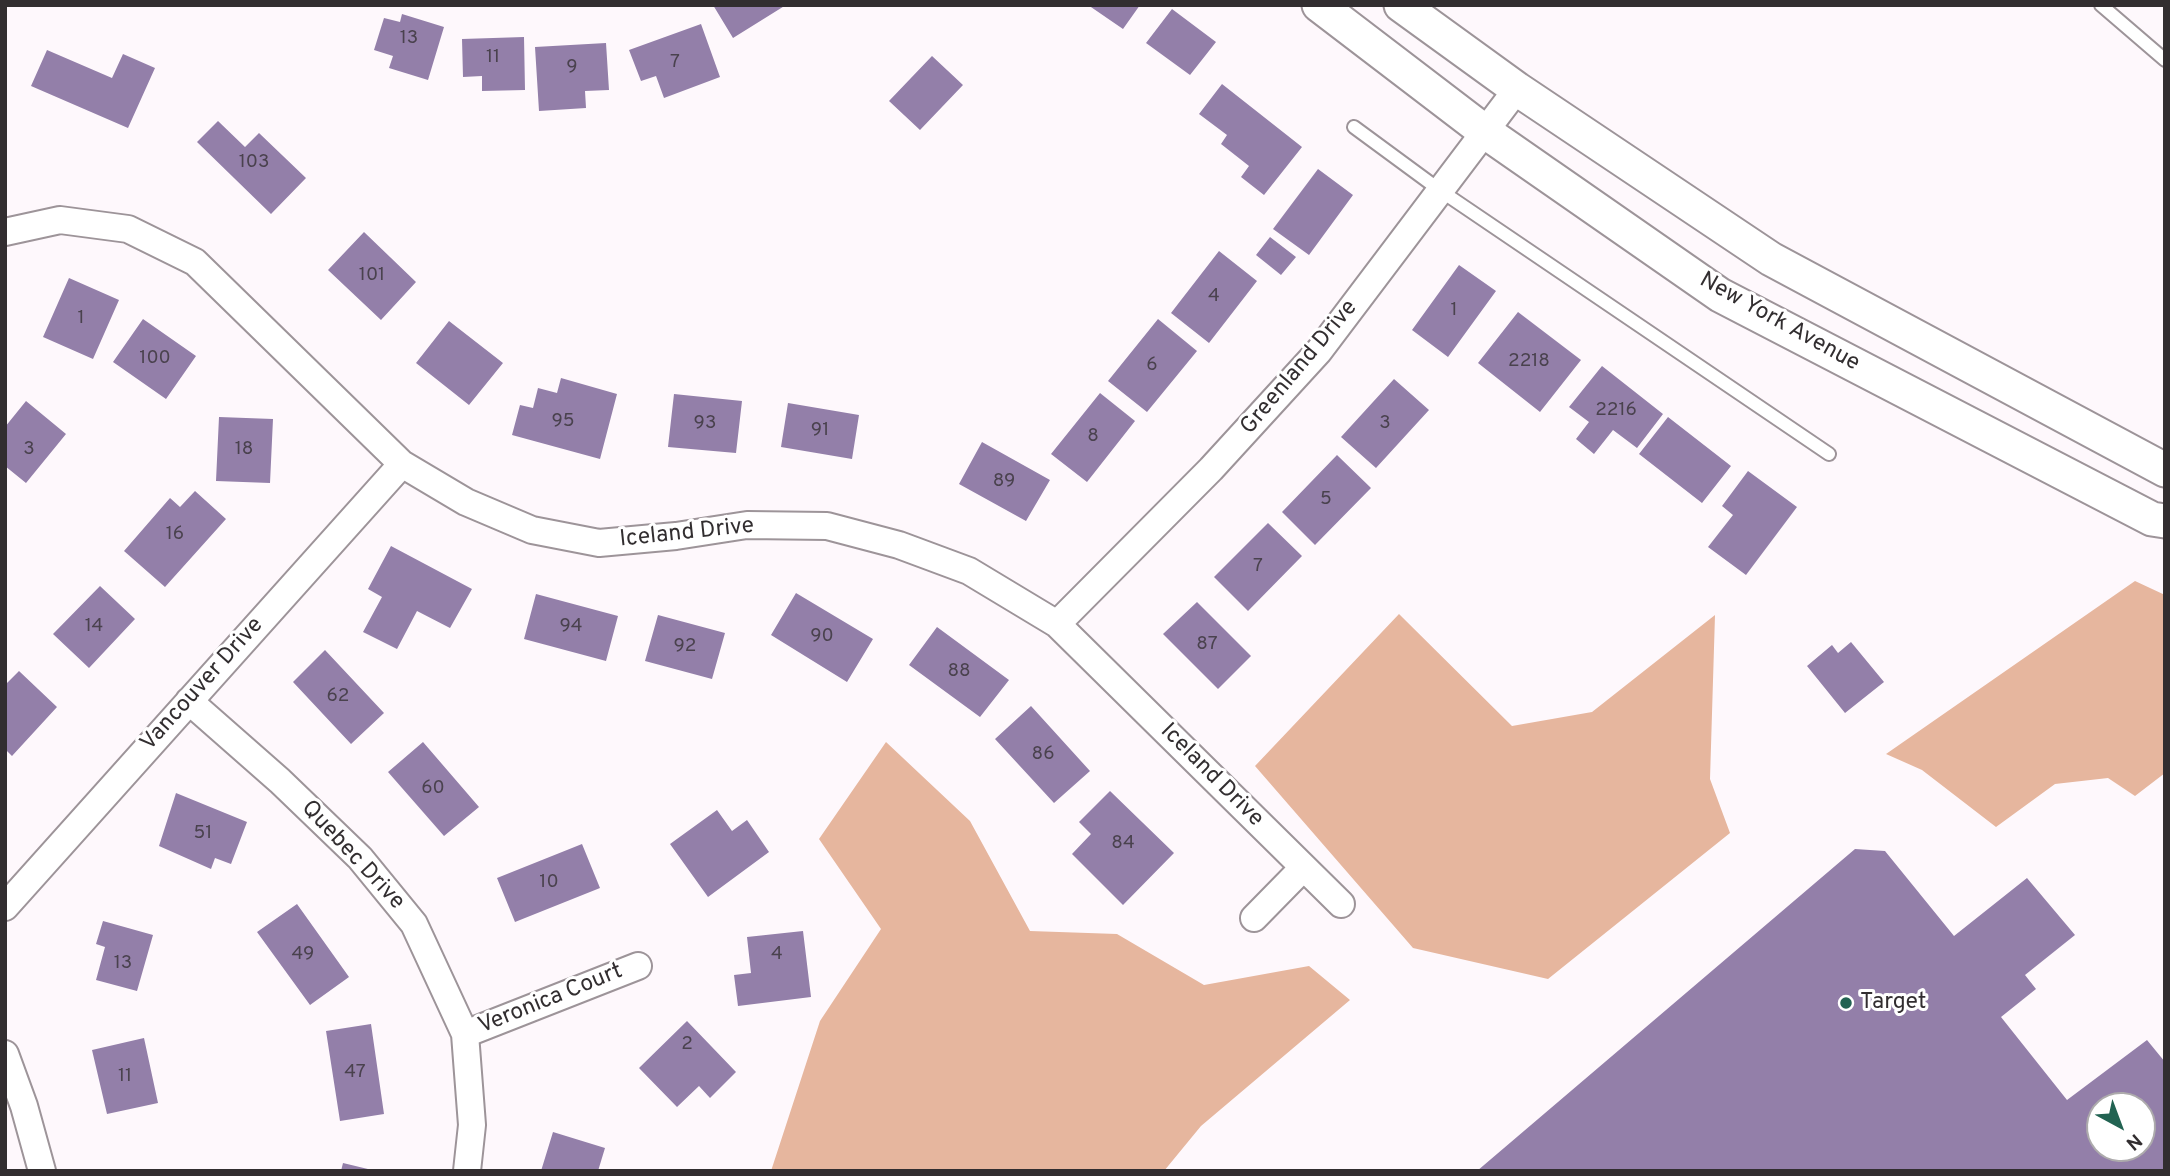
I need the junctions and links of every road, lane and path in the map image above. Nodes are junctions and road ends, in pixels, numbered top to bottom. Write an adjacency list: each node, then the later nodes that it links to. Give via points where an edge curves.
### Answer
1 (1319, 5): 7 (street, New York Avenue)
2 (1401, 5): 5 (street)
3 (2101, 5): 4 (lane)
4 (2165, 60)
5 (1517, 89): 7 (street, Greenland Drive); 12 (street, via 1771,259)
6 (1354, 127): 8 (lane)
7 (1484, 131): 8 (street, Greenland Drive); 13 (street, New York Avenue, via 1720,295 2152,519)
8 (1441, 191): 10 (lane); 14 (street, Greenland Drive, via 1319,351 1262,416)
9 (5, 232): 11 (street, Iceland Drive, via 60,220 128,229 195,261)
10 (1829, 454)
11 (402, 464): 14 (street, Iceland Drive, via 466,502 532,530 599,543 747,525 827,526 899,545 969,571); 15 (street, Vancouver Drive)
12 (2165, 470)
13 (2165, 521)
14 (1057, 624): 16 (street, Iceland Drive)
15 (189, 701): 18 (street, Vancouver Drive); 21 (street, Quebec Drive, via 360,858 414,924)
16 (1303, 868): 17 (street, Iceland Drive); 19 (street)
17 (1340, 904)
18 (5, 907)
19 (1254, 918)
20 (638, 966): 21 (street, Veronica Court)
21 (465, 1034): 24 (street, Quebec Drive, via 472,1125)
22 (5, 1054): 23 (street)
23 (42, 1171)
24 (467, 1171)

